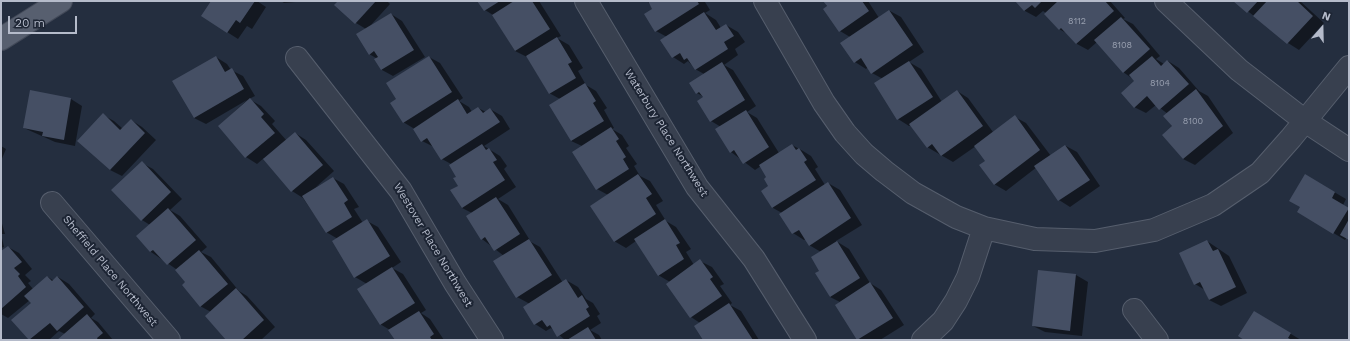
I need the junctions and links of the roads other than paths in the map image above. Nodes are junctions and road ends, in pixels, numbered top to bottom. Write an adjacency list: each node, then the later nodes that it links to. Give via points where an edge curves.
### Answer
1 (61, 1): 5 (main road)
2 (586, 1): 15 (street, Waterbury Place Northwest, via 697,187 754,259)
3 (765, 1): 11 (street, via 824,103 864,154 913,193 956,217)
4 (1166, 1): 8 (street, via 1239,70)
5 (1, 39)
6 (297, 58): 14 (street, Westover Place Northwest, via 401,190 454,283)
7 (1349, 67): 8 (street)
8 (1305, 121): 9 (street); 11 (street, via 1260,173 1213,205 1154,230 1095,241 1035,239)
9 (1349, 150)
10 (52, 203): 13 (street, Sheffield Place Northwest)
11 (984, 228): 16 (street, via 968,277 956,301 943,321)
12 (1134, 310): 17 (street)
13 (169, 340)
14 (492, 340)
15 (805, 340)
16 (922, 340)
17 (1157, 340)

